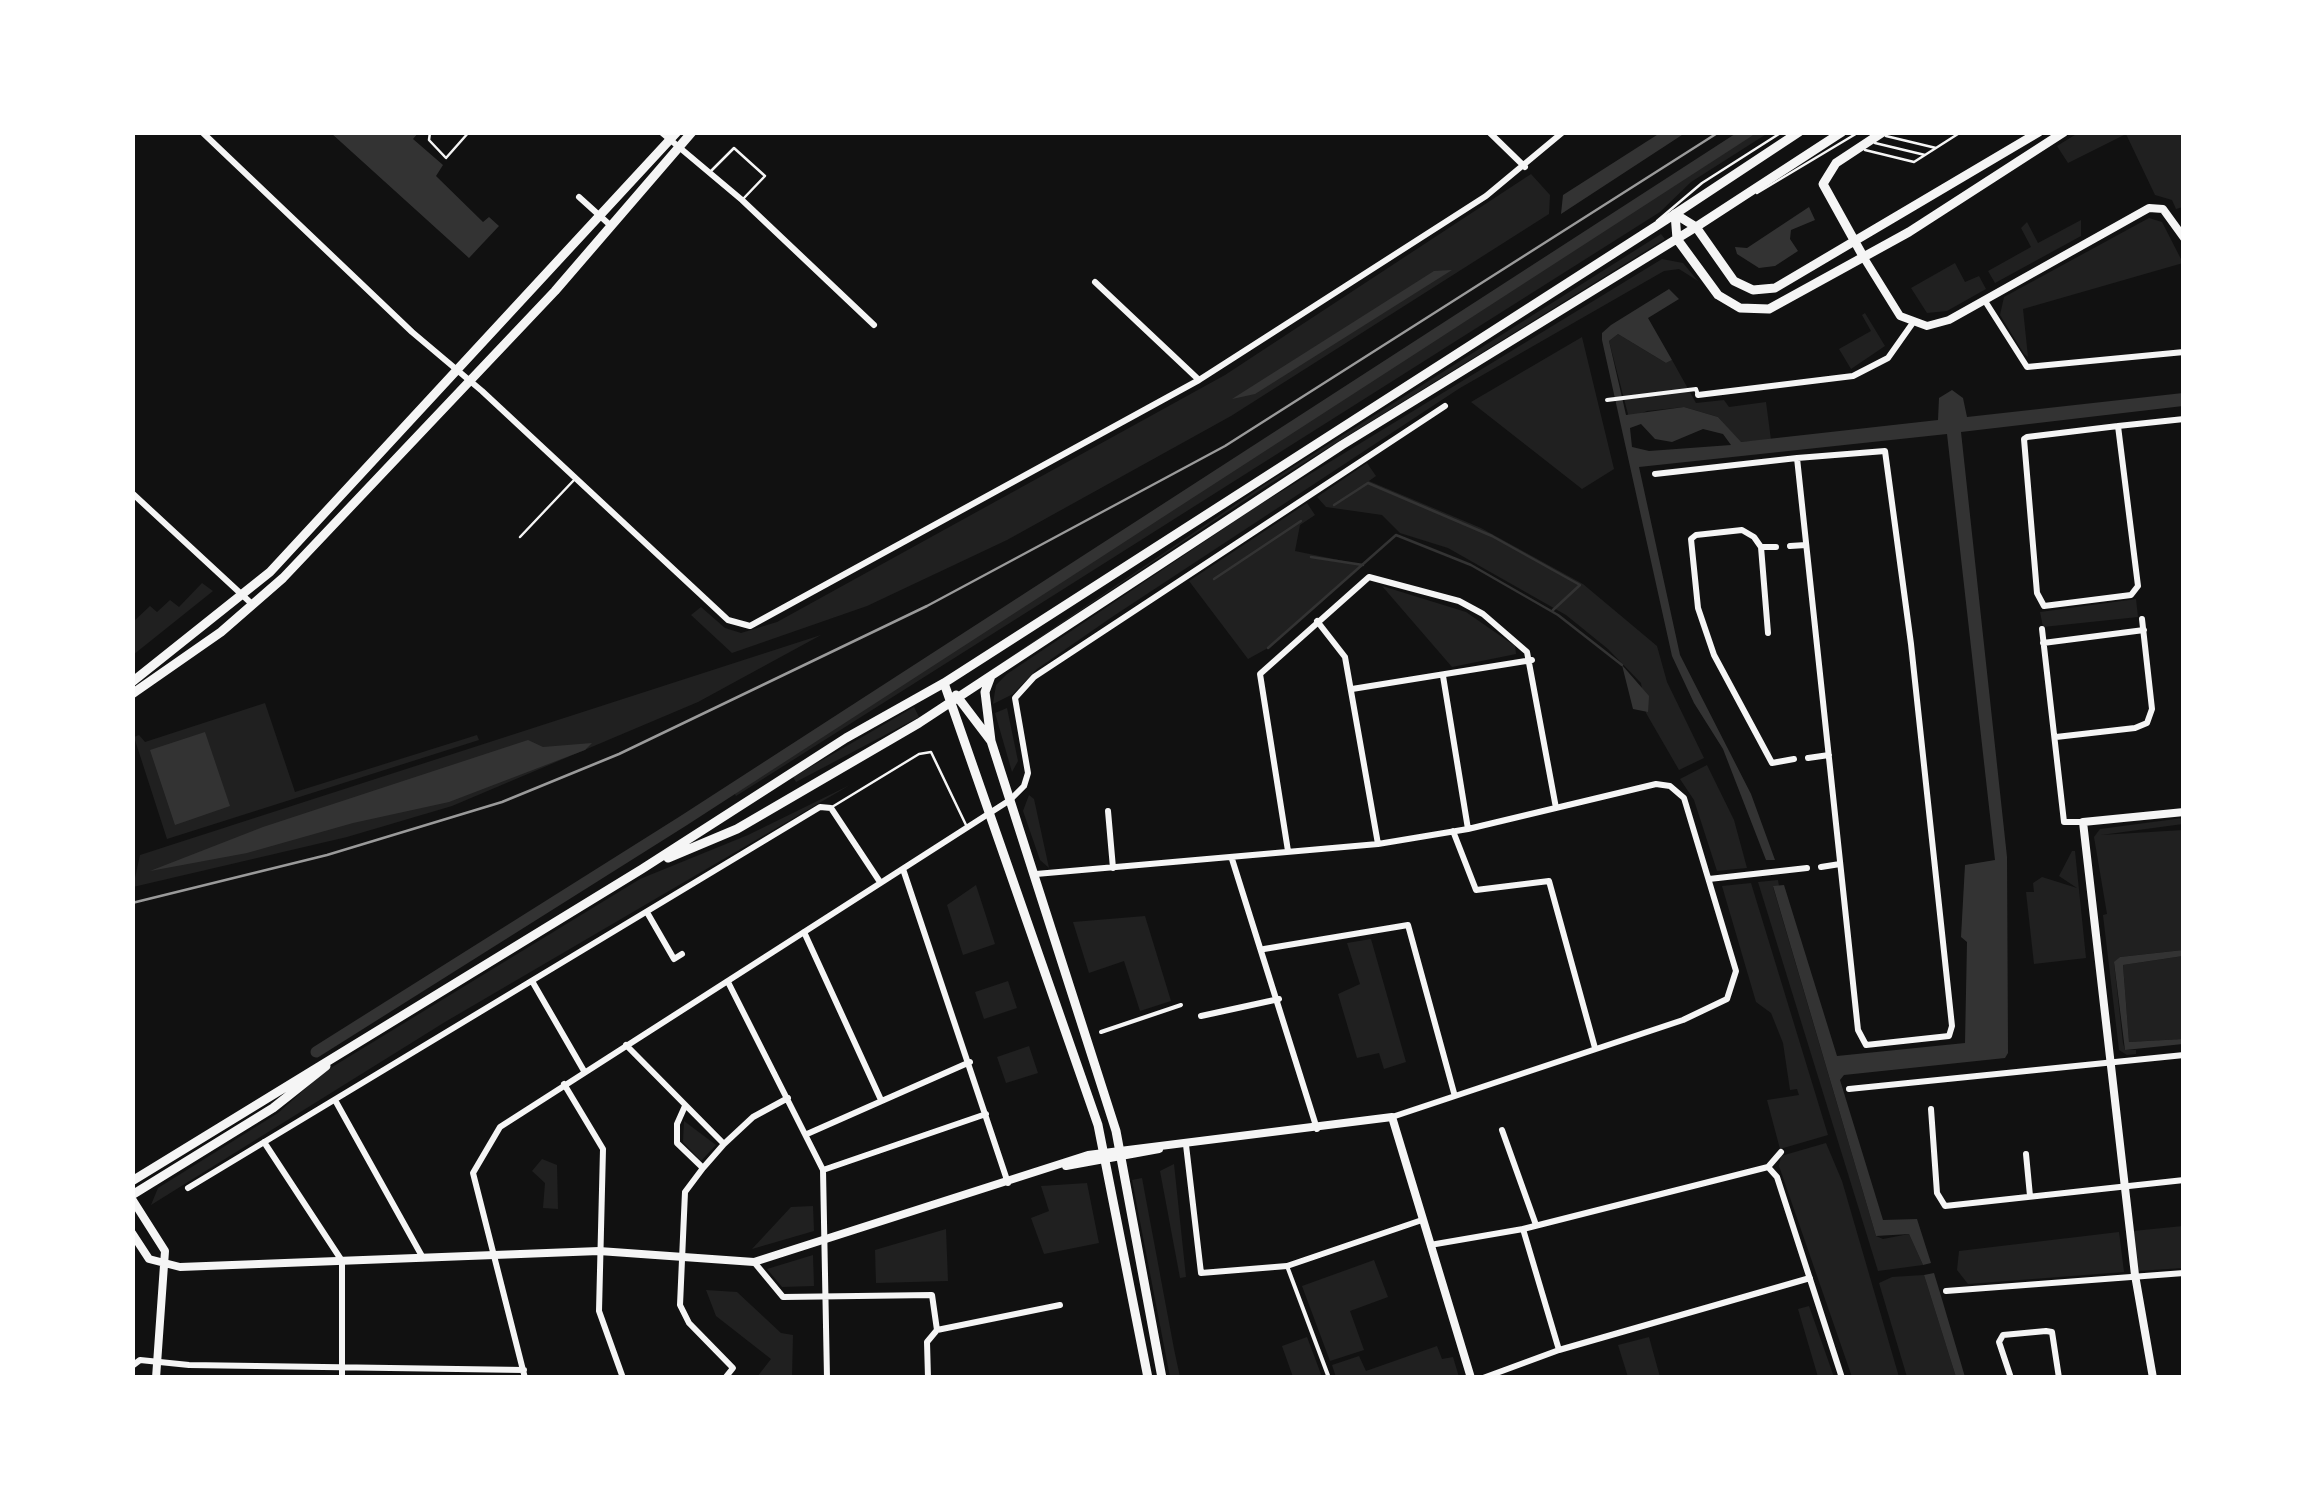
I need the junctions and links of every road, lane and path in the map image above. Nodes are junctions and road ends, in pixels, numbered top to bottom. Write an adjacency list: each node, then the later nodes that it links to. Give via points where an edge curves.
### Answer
1 (202, 132): 41 (street)
2 (430, 132): 3 (lane, via 429,140 446,158)
3 (470, 132)
4 (660, 132): 16 (street)
5 (692, 132): 18 (main road)
6 (1489, 132): 22 (street)
7 (1563, 132): 22 (street)
8 (1782, 132): 31 (lane)
9 (1799, 132): 27 (main road)
10 (1842, 132): 26 (main road)
11 (1860, 132): 26 (lane)
12 (1961, 132): 20 (lane)
13 (2040, 132): 34 (main road)
14 (1881, 134): 17 (main road); 20 (lane)
15 (2061, 134): 35 (main road)
16 (674, 136): 18 (street); 28 (main road)
17 (1868, 142): 19 (main road); 21 (lane)
18 (680, 148): 23 (street); 29 (main road)
19 (1858, 148): 21 (lane, via 1910,162); 34 (main road, via 1830,169 1823,184)
20 (1937, 148): 21 (lane)
21 (1926, 155)
22 (1526, 167): 42 (street)
23 (709, 173): 25 (street); 25 (lane, via 734,148 765,176)
24 (579, 197): 28 (street)
25 (742, 200): 39 (street)
26 (1733, 203): 30 (main road)
27 (1674, 214): 30 (main road); 31 (main road); 33 (main road)
28 (600, 216): 29 (street); 41 (main road)
29 (610, 225): 43 (main road)
30 (1696, 227): 33 (main road); 34 (main road, via 1728,275 1753,290 1782,286)
31 (1646, 230): 70 (main road)
32 (2184, 238): 37 (street, via 2163,209 2150,208)
33 (1678, 239): 35 (main road, via 1718,294 1751,310 1779,306); 67 (main road, via 1342,444)
34 (1855, 243): 35 (main road)
35 (1864, 258): 38 (street)
36 (1096, 282): 42 (street)
37 (1985, 301): 38 (street, via 1938,325); 40 (street, via 2027,367)
38 (1912, 324): 44 (street, via 1888,358 1854,376)
39 (874, 325)
40 (2184, 352)
41 (457, 372): 43 (street); 58 (main road)
42 (1199, 380): 51 (street, via 750,626 728,620)
43 (470, 382): 51 (street); 59 (main road)
44 (1698, 395): 45 (street, via 1696,390)
45 (1610, 400)
46 (1445, 406): 80 (street, via 1034,677 1015,698 1028,773)
47 (2184, 419): 48 (street)
48 (2118, 426): 48 (street, via 2138,586 2131,595 2044,606 2037,592 2024,439)
49 (1797, 458): 50 (street); 54 (street); 93 (street, via 1886,451 1949,1036 1866,1045 1861,1039)
50 (1655, 474)
51 (574, 480): 53 (lane)
52 (132, 493): 58 (street)
53 (520, 537)
54 (1806, 544): 55 (street); 77 (street)
55 (1790, 546)
56 (1776, 547): 57 (street)
57 (1760, 548): 64 (street); 79 (street, via 1742,530 1691,539 1698,608 1714,656 1772,763)
58 (244, 597): 59 (street); 69 (main road)
59 (253, 604): 72 (main road)
60 (1317, 620): 66 (street, via 1368,577 1459,601); 71 (street, via 1344,652); 91 (street, via 1258,680)
61 (2142, 620): 63 (street)
62 (2042, 629): 65 (street)
63 (2144, 630): 65 (street); 75 (street, via 2152,708 2147,723)
64 (1768, 634)
65 (2044, 643): 75 (street)
66 (1532, 660): 68 (street); 82 (street)
67 (992, 675): 73 (main road); 76 (main road, via 985,692)
68 (1443, 676): 71 (street); 88 (street)
69 (132, 682)
70 (944, 683): 73 (main road); 74 (main road); 98 (main road)
71 (1352, 688): 90 (street)
72 (132, 694)
73 (958, 696): 74 (main road); 76 (main road)
74 (948, 704): 83 (main road); 98 (main road, via 737,829)
75 (2056, 737): 86 (street, via 2064,822)
76 (991, 741): 80 (main road)
77 (1829, 755): 78 (street); 93 (street)
78 (1808, 758)
79 (1794, 759)
80 (1010, 800): 83 (street); 99 (main road)
81 (830, 808): 87 (lane, via 931,752); 101 (street); 102 (street, via 820,808)
82 (1556, 808): 88 (street); 100 (street, via 1670,786 1691,813)
83 (991, 811): 87 (street); 142 (main road)
84 (1108, 811): 96 (street)
85 (2184, 812): 86 (street)
86 (2083, 822): 118 (street)
87 (966, 826): 95 (street)
88 (1468, 829): 89 (street)
89 (1452, 831): 90 (street); 114 (street, via 1476,890 1549,881)
90 (1378, 844): 91 (street)
91 (1288, 851): 92 (street)
92 (1232, 858): 96 (street); 104 (street)
93 (1840, 864): 94 (street)
94 (1821, 866)
95 (904, 868): 101 (street); 117 (street)
96 (1113, 868): 99 (street)
97 (1807, 868): 100 (street)
98 (642, 869): 116 (main road)
99 (1036, 874): 112 (main road)
100 (1710, 879): 114 (street, via 1736,971 1727,1000)
101 (880, 882): 103 (street)
102 (648, 914): 105 (street, via 674,959); 106 (street)
103 (804, 932): 107 (street); 127 (street)
104 (1264, 949): 108 (street); 123 (street, via 1408,925)
105 (682, 954)
106 (532, 981): 119 (street); 126 (street)
107 (728, 982): 113 (street); 125 (street)
108 (1279, 999): 110 (street); 132 (street)
109 (1181, 1005): 111 (street)
110 (1201, 1016)
111 (1102, 1032): 112 (lane)
112 (1086, 1038): 141 (main road)
113 (626, 1045): 119 (street); 128 (street)
114 (1595, 1048): 123 (street)
115 (2184, 1055): 118 (street)
116 (336, 1058): 147 (main road); 152 (main road, via 274,1108)
117 (970, 1062): 127 (street); 130 (street)
118 (2110, 1063): 120 (street); 150 (street)
119 (584, 1070): 121 (street)
120 (1929, 1081): 122 (street); 124 (street)
121 (564, 1084): 159 (street, via 603,1149); 160 (street, via 500,1127 473,1172)
122 (1849, 1089)
123 (1454, 1093): 131 (street)
124 (1930, 1093)
125 (788, 1098): 134 (street); 136 (street)
126 (335, 1100): 135 (street); 162 (street)
127 (882, 1100): 134 (street)
128 (685, 1106): 136 (street); 144 (street, via 678,1143)
129 (1931, 1109): 151 (street, via 1936,1193 1944,1206)
130 (986, 1114): 145 (street); 148 (street)
131 (1392, 1117): 132 (street); 153 (street)
132 (1317, 1130): 137 (street)
133 (1502, 1130): 154 (street)
134 (807, 1134): 145 (street)
135 (264, 1142): 149 (street); 163 (street)
136 (724, 1144): 144 (street)
137 (1186, 1145): 138 (street); 166 (street, via 1201,1274)
138 (1160, 1149): 141 (street); 141 (street)
139 (1781, 1152): 143 (street)
140 (2026, 1154): 151 (street)
141 (1119, 1155): 142 (street); 186 (main road)
142 (1105, 1157): 148 (street); 185 (main road)
143 (1768, 1167): 154 (street); 169 (street, via 1777,1176)
144 (702, 1168): 161 (street, via 685,1192)
145 (823, 1170): 157 (street)
146 (2184, 1180): 150 (street)
147 (132, 1181)
148 (1008, 1184): 157 (street)
149 (188, 1188)
150 (2125, 1188): 151 (street); 168 (street)
151 (2030, 1196)
152 (132, 1197): 165 (street)
153 (1422, 1220): 158 (street); 166 (street)
154 (1536, 1226): 155 (street)
155 (1523, 1229): 158 (street); 174 (street)
156 (133, 1234): 165 (street, via 149,1260)
157 (824, 1242): 164 (street); 171 (street)
158 (1430, 1245): 188 (street)
159 (600, 1251): 160 (street); 161 (street); 181 (street, via 598,1311)
160 (496, 1255): 162 (street); 178 (street)
161 (683, 1255): 164 (street); 182 (street, via 680,1305 688,1324 733,1368)
162 (424, 1258): 163 (street)
163 (342, 1261): 165 (street); 176 (street)
164 (754, 1262): 171 (street, via 783,1297)
165 (166, 1264): 175 (street)
166 (1287, 1266): 187 (street)
167 (2184, 1273): 168 (street)
168 (2135, 1275): 170 (street); 193 (street)
169 (1810, 1278): 174 (street); 190 (street)
170 (1946, 1291)
171 (825, 1298): 173 (street, via 932,1295); 183 (street)
172 (1060, 1305): 173 (street)
173 (937, 1330): 184 (street, via 927,1342)
174 (1559, 1350): 189 (street)
175 (156, 1364): 176 (street); 177 (street, via 140,1360); 179 (street)
176 (342, 1365): 178 (street); 180 (street)
177 (132, 1366)
178 (524, 1374)
179 (156, 1378)
180 (342, 1378)
181 (623, 1378)
182 (725, 1378)
183 (826, 1378)
184 (928, 1378)
185 (1148, 1378)
186 (1162, 1378)
187 (1328, 1378)
188 (1471, 1378)
189 (1483, 1378)
190 (1842, 1378)
191 (2010, 1378): 192 (street, via 1999,1342 2003,1335 2046,1330 2052,1332)
192 (2059, 1378)
193 (2153, 1378)

